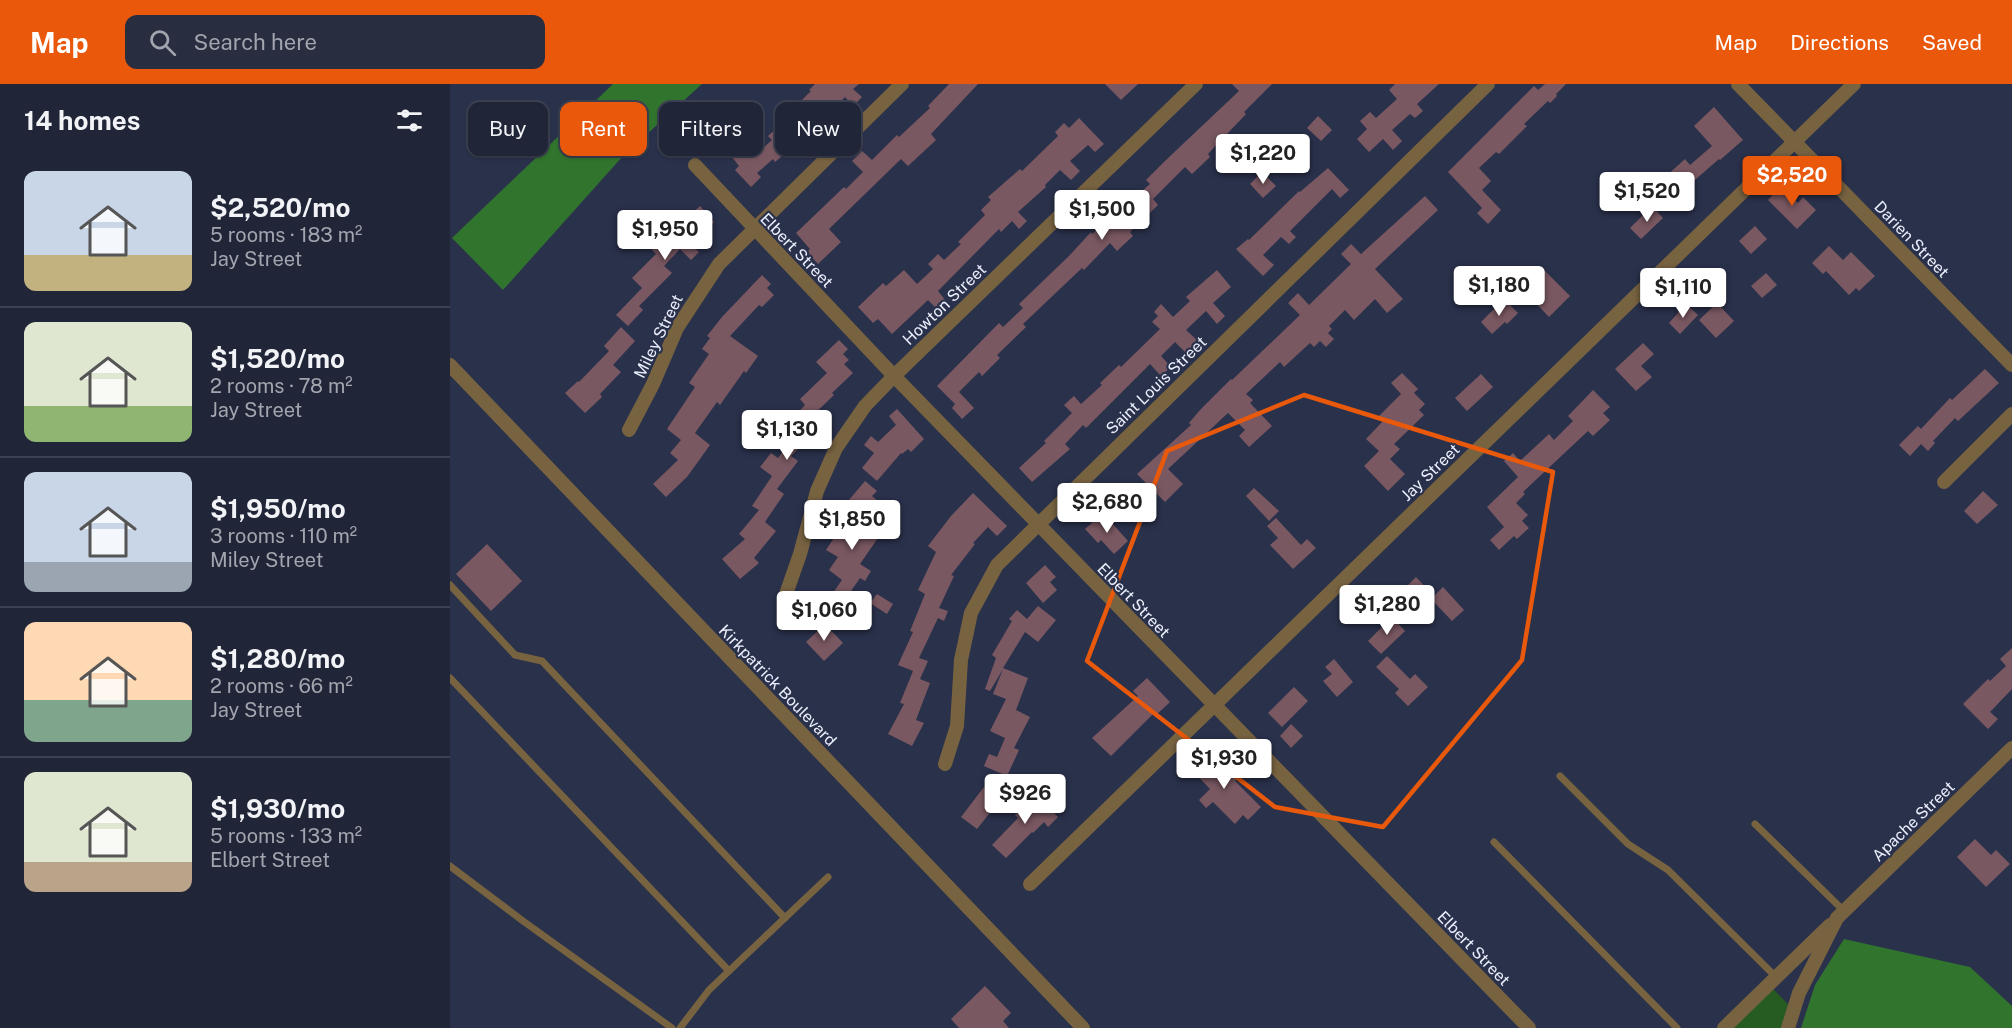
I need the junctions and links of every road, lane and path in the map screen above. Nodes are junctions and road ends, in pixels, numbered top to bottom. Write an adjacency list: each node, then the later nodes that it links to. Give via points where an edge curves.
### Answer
1 (902, 84): 8 (street, Miley Street)
2 (1196, 84): 11 (street, Howton Street)
3 (1488, 84): 15 (street, Saint Louis Street)
4 (1738, 84): 6 (street, Darien Street)
5 (1854, 84): 6 (street, Jay Street)
6 (1795, 142): 10 (street, Darien Street); 19 (street, Jay Street)
7 (695, 165): 8 (street, Elbert Street)
8 (753, 229): 11 (street, Elbert Street); 13 (street, Miley Street, via 719,264 676,328)
9 (450, 365): 34 (street, Kirkpatrick Boulevard)
10 (2012, 365)
11 (894, 376): 15 (street, Elbert Street); 17 (street, Howton Street, via 865,406 836,448 817,491)
12 (2012, 414): 14 (street)
13 (629, 430)
14 (1944, 482)
15 (1037, 523): 19 (street, Elbert Street); 21 (street, Saint Louis Street, via 997,565 972,613 961,660 957,726)
16 (450, 585): 29 (lane, via 515,655 542,661)
17 (786, 594)
18 (450, 678): 30 (lane)
19 (1213, 706): 27 (street, Jay Street); 35 (street, Elbert Street)
20 (2012, 748): 28 (street, Apache Street)
21 (945, 764)
22 (1560, 776): 31 (lane, via 1628,844 1668,870)
23 (1755, 824): 28 (lane)
24 (1494, 843): 36 (lane)
25 (450, 866): 32 (lane)
26 (828, 877): 29 (lane)
27 (1030, 884)
28 (1840, 915): 31 (street, Apache Street); 38 (street, Apache Street, via 1799,993)
29 (785, 918): 30 (lane)
30 (729, 971): 33 (lane)
31 (1776, 977): 37 (street, Apache Street)
32 (672, 1028)
33 (680, 1028)
34 (1083, 1028)
35 (1529, 1028)
36 (1677, 1028)
37 (1724, 1028)
38 (1788, 1028)

